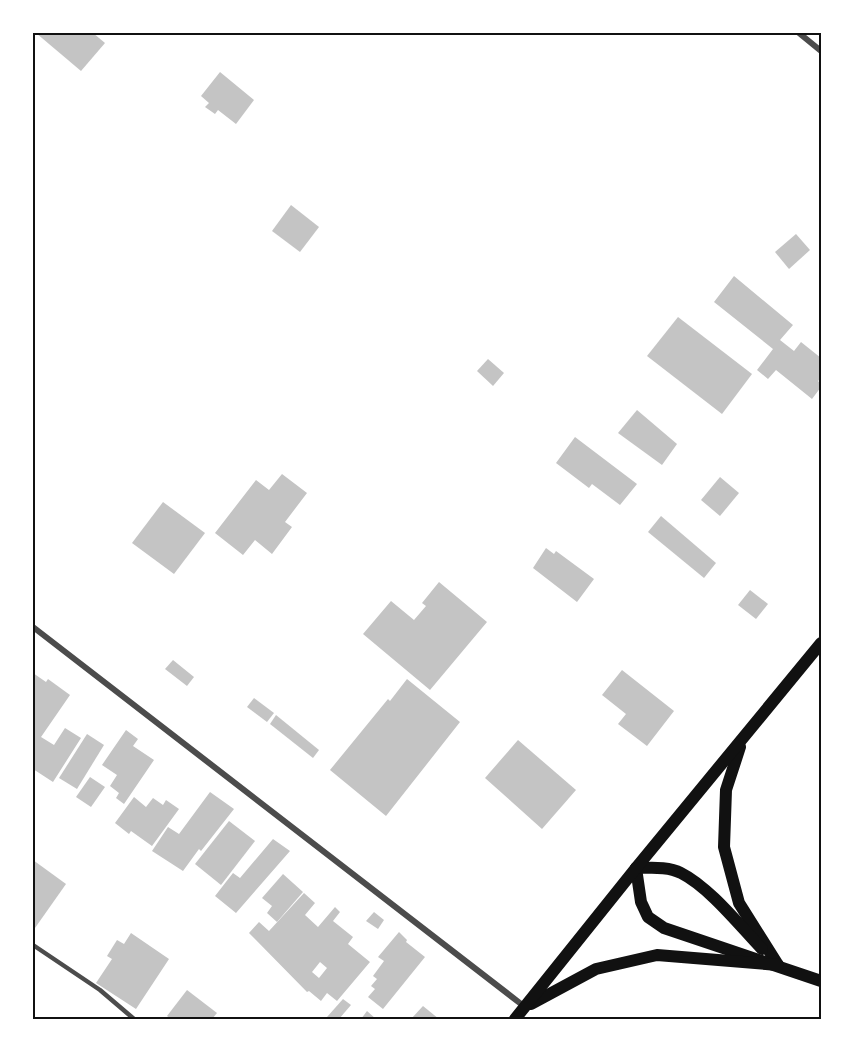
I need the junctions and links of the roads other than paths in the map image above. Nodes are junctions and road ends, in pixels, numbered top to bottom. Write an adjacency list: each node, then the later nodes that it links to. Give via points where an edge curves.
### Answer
1 (799, 33): 2 (street)
2 (821, 51)
3 (33, 627): 10 (street)
4 (821, 643): 5 (main road)
5 (742, 739): 6 (main road); 8 (main road, via 726,790 724,847 739,903)
6 (636, 868): 8 (main road, via 680,872 701,887); 8 (main road, via 641,902 648,916 664,928); 10 (main road)
7 (33, 945): 11 (lane, via 100,990)
8 (778, 965): 9 (main road); 10 (main road, via 657,955 596,969)
9 (821, 981)
10 (525, 1007): 12 (main road)
11 (134, 1019)
12 (515, 1019)

